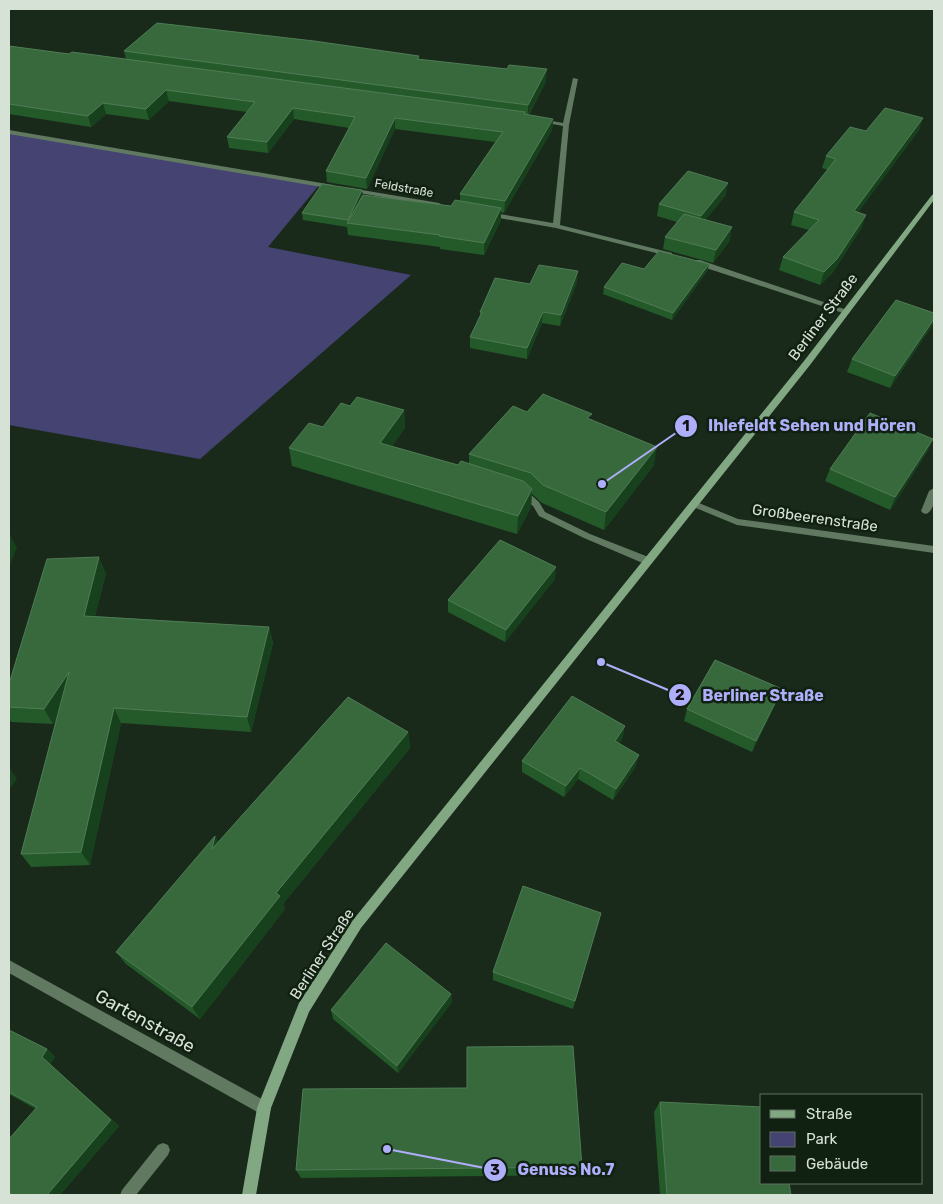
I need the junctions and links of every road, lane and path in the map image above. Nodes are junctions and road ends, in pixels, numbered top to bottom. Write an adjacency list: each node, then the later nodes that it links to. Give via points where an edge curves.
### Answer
1 (575, 79): 3 (street)
2 (537, 121): 3 (street)
3 (566, 125): 8 (street)
4 (9, 132): 6 (street, Feldstraße)
5 (934, 196): 11 (main road, Berliner Straße)
6 (448, 207)
7 (478, 212): 8 (street)
8 (556, 226): 9 (street)
9 (674, 256)
10 (693, 261): 11 (street)
11 (846, 311): 14 (main road, Berliner Straße)
12 (507, 489): 17 (street, via 526,495 542,514)
13 (934, 491): 15 (street)
14 (694, 504): 16 (street, Großbeerenstraße, via 737,522 756,526); 17 (main road, Berliner Straße)
15 (926, 511)
16 (934, 550)
17 (648, 561): 19 (main road, Berliner Straße, via 357,924 304,1008)
18 (9, 966): 19 (street, Gartenstraße)
19 (264, 1108): 22 (main road, Berliner Straße)
20 (163, 1150): 21 (street)
21 (127, 1195)
22 (249, 1195)

